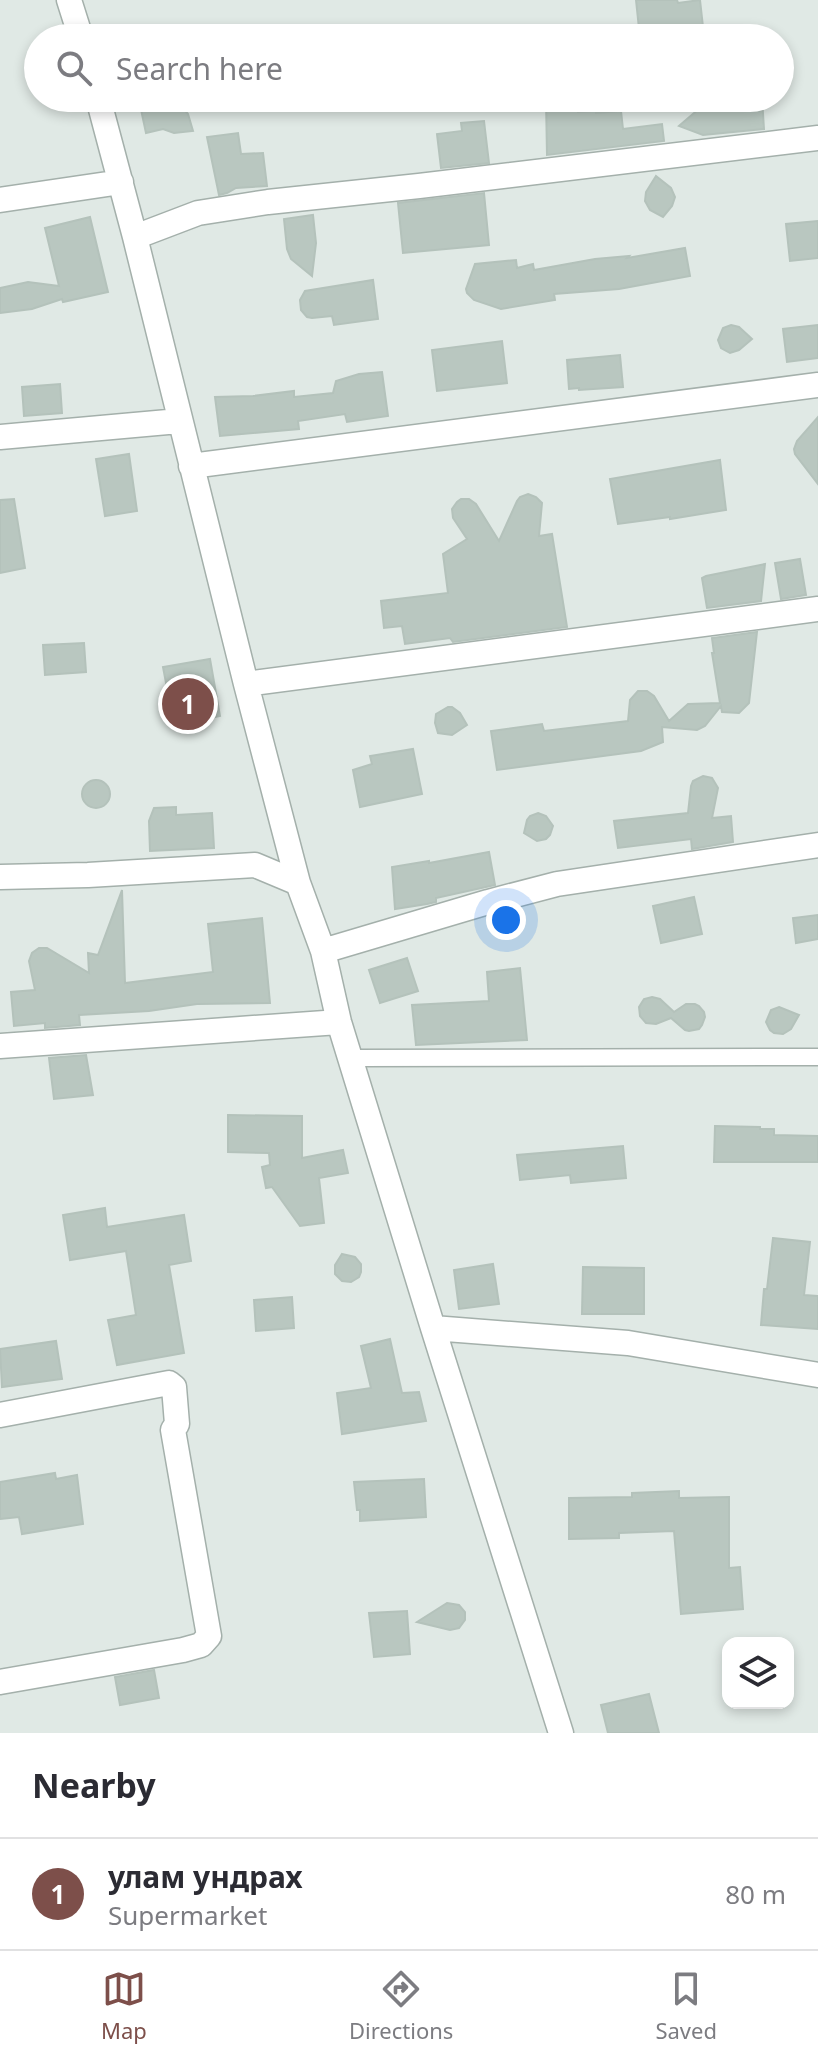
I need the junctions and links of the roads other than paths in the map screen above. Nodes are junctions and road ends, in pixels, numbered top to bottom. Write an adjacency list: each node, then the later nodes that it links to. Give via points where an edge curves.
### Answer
1 (69, 0): 2 (street)
2 (77, 24)
3 (102, 112): 5 (street)
4 (818, 138): 7 (street, via 268,202 198,213)
5 (121, 182): 6 (street); 7 (street)
6 (0, 200)
7 (135, 237): 9 (street)
8 (818, 385): 11 (street)
9 (179, 421): 10 (street); 11 (street)
10 (0, 437)
11 (191, 466): 13 (street)
12 (818, 609): 13 (street)
13 (246, 684): 16 (street)
14 (818, 845): 17 (street, via 557,884)
15 (0, 877): 16 (street, via 255,865)
16 (298, 883): 17 (street)
17 (323, 951): 18 (street)
18 (339, 1022): 19 (street); 21 (street)
19 (0, 1046)
20 (818, 1057): 21 (lane)
21 (352, 1058): 22 (street)
22 (433, 1328): 23 (street, via 628,1343); 26 (street)
23 (818, 1375)
24 (0, 1415): 25 (street, via 169,1383 174,1387 173,1430 209,1636 201,1645 183,1650)
25 (0, 1682)
26 (561, 1733)

